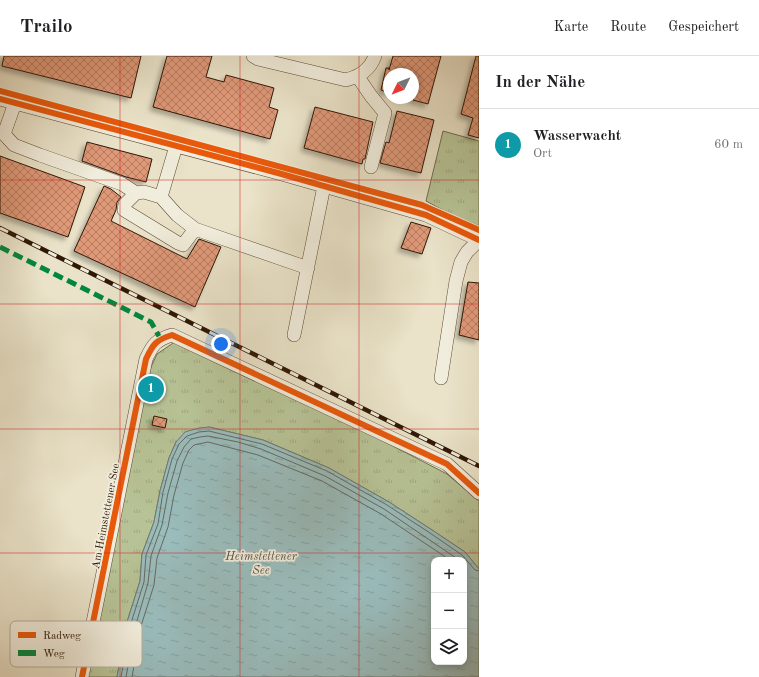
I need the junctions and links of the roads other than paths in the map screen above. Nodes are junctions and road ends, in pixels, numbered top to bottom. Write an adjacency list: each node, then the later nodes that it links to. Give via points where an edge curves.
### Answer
1 (253, 56): 3 (street, via 346,80)
2 (375, 56): 3 (street, via 366,71)
3 (358, 77): 8 (street, via 385,113)
4 (0, 99): 5 (street)
5 (15, 103): 6 (street); 7 (street)
6 (4, 122): 10 (street, via 4,134 14,145 122,184)
7 (176, 146): 9 (street); 11 (street)
8 (371, 167)
9 (324, 186): 13 (street, via 426,215); 14 (street)
10 (136, 193): 11 (street, via 144,192); 12 (street, via 125,204 124,210 183,245)
11 (161, 197): 12 (street, via 176,215)
12 (195, 229): 14 (street)
13 (479, 240): 16 (street, via 461,262)
14 (308, 268): 15 (street)
15 (294, 335)
16 (441, 378)
17 (479, 492): 18 (street, Am Heimstettener See, via 447,464 172,335 160,338 152,346 146,359)
18 (93, 621)
19 (84, 667): 20 (street, Am Heimstettener See)
20 (82, 677)

